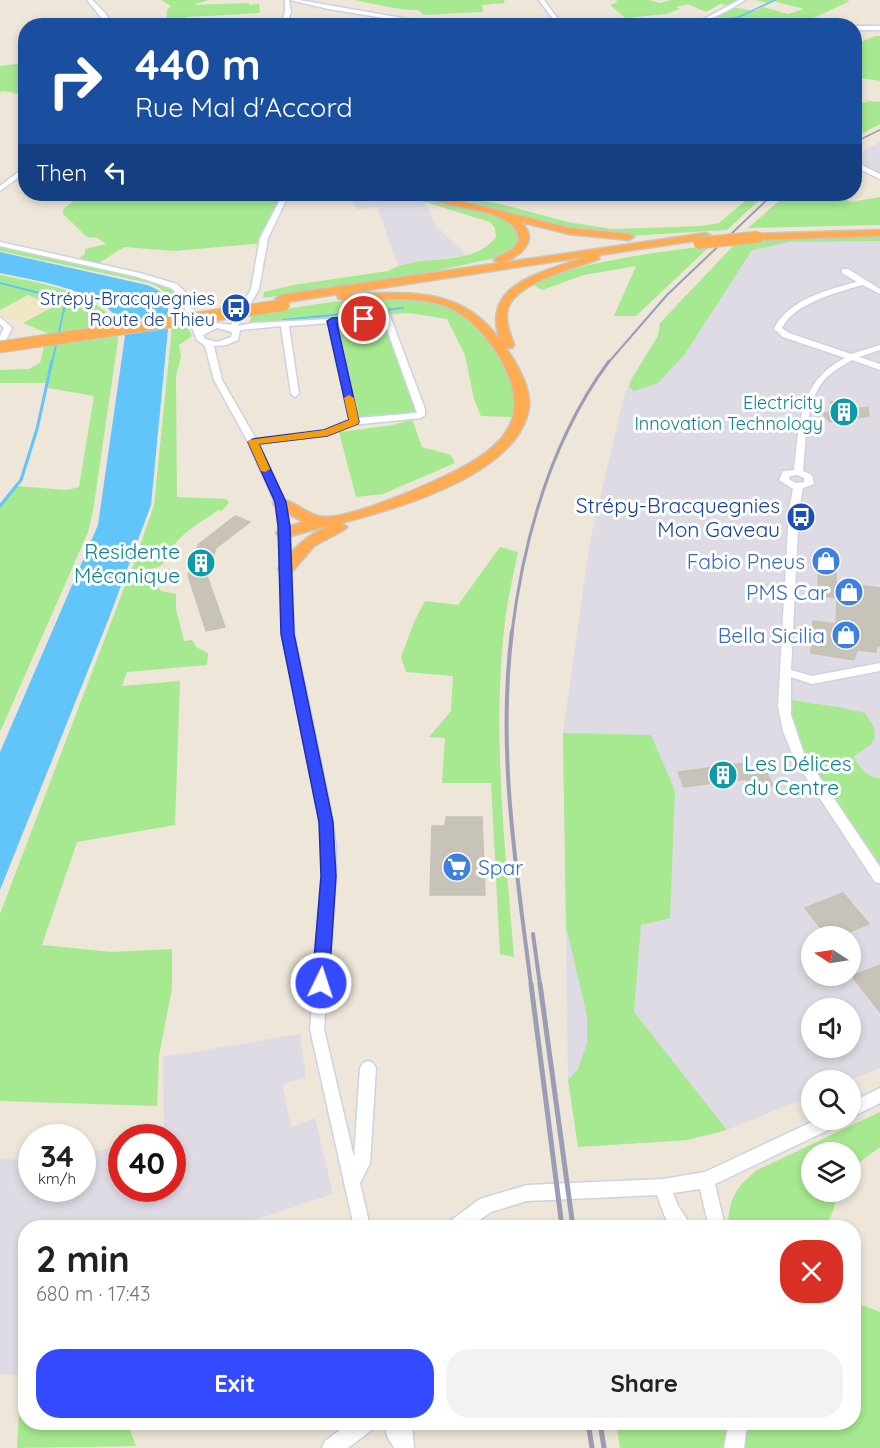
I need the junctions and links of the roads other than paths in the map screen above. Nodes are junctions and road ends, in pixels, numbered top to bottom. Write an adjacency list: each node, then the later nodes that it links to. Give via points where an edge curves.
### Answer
1 (88, 0): 7 (street)
2 (94, 0): 8 (street)
3 (287, 0): 9 (street)
4 (292, 0): 10 (street)
5 (541, 0): 11 (street)
6 (743, 0): 12 (street)
7 (106, 18)
8 (112, 18)
9 (286, 18)
10 (394, 18)
11 (555, 18)
12 (708, 18)
13 (862, 28): 14 (street)
14 (880, 28)
15 (862, 168): 17 (street)
16 (18, 174): 18 (street)
17 (880, 177)
18 (0, 189)
19 (282, 201): 34 (street, via 264,238 255,289)
20 (438, 201): 28 (highway, via 505,217 521,227 524,244 516,253)
21 (452, 201): 25 (highway, via 586,234)
22 (880, 228): 24 (highway)
23 (880, 233): 24 (highway)
24 (761, 234): 25 (highway, bridge)
25 (703, 239): 27 (highway); 28 (highway)
26 (0, 244): 35 (street, via 164,282 181,293)
27 (596, 257): 32 (highway); 55 (highway, via 536,277 516,291 502,309 503,337 526,384 531,408 524,431 509,451 462,480)
28 (476, 268): 33 (highway)
29 (845, 271): 30 (street)
30 (864, 282): 31 (street); 46 (street, via 818,297 778,325 786,335)
31 (880, 292)
32 (342, 296): 33 (highway); 55 (highway, via 422,297 466,311 484,324 496,342 518,384 523,408 510,438 475,466)
33 (282, 302): 44 (highway, bridge)
34 (240, 316): 39 (street, via 244,323); 40 (street, via 230,324); 41 (street)
35 (192, 317): 40 (street); 42 (street)
36 (0, 319): 44 (street, via 8,328)
37 (332, 321): 38 (street); 50 (street); 50 (street, via 387,318 421,409 421,415)
38 (285, 324): 39 (street); 49 (street)
39 (254, 325): 41 (street)
40 (218, 326): 41 (street); 42 (street, via 205,329)
41 (234, 329): 43 (street, via 237,336)
42 (200, 337): 43 (street, via 215,344); 48 (street, via 209,345)
43 (232, 340): 48 (street, via 222,347)
44 (0, 344)
45 (880, 347): 46 (street)
46 (850, 358): 47 (street); 52 (street, via 824,375 811,390)
47 (880, 367)
48 (215, 371): 51 (street)
49 (295, 394)
50 (354, 422): 51 (street, via 333,430)
51 (253, 442): 54 (street)
52 (798, 472): 53 (street, via 811,482); 53 (street, via 783,477)
53 (798, 487): 59 (street)
54 (280, 502): 55 (highway); 56 (street)
55 (323, 528): 56 (highway); 57 (highway, via 294,555)
56 (284, 533): 57 (street)
57 (286, 569): 66 (street, via 288,634 328,847 316,1029)
58 (880, 667): 59 (street, via 812,680)
59 (786, 672): 60 (street, via 784,709 794,747)
60 (880, 878)
61 (368, 1068): 66 (street, via 362,1163)
62 (880, 1095): 63 (street)
63 (861, 1105)
64 (812, 1130): 65 (street)
65 (706, 1180): 67 (street); 71 (street)
66 (351, 1184): 68 (street)
67 (663, 1187): 69 (street, via 542,1191 486,1205); 70 (street)
68 (360, 1220)
69 (466, 1220)
70 (678, 1220)
71 (715, 1220)
72 (356, 1430): 77 (street)
73 (395, 1430): 76 (street)
74 (404, 1430): 76 (street)
75 (737, 1430): 78 (street)
76 (405, 1447)
77 (332, 1448)
78 (735, 1448)

